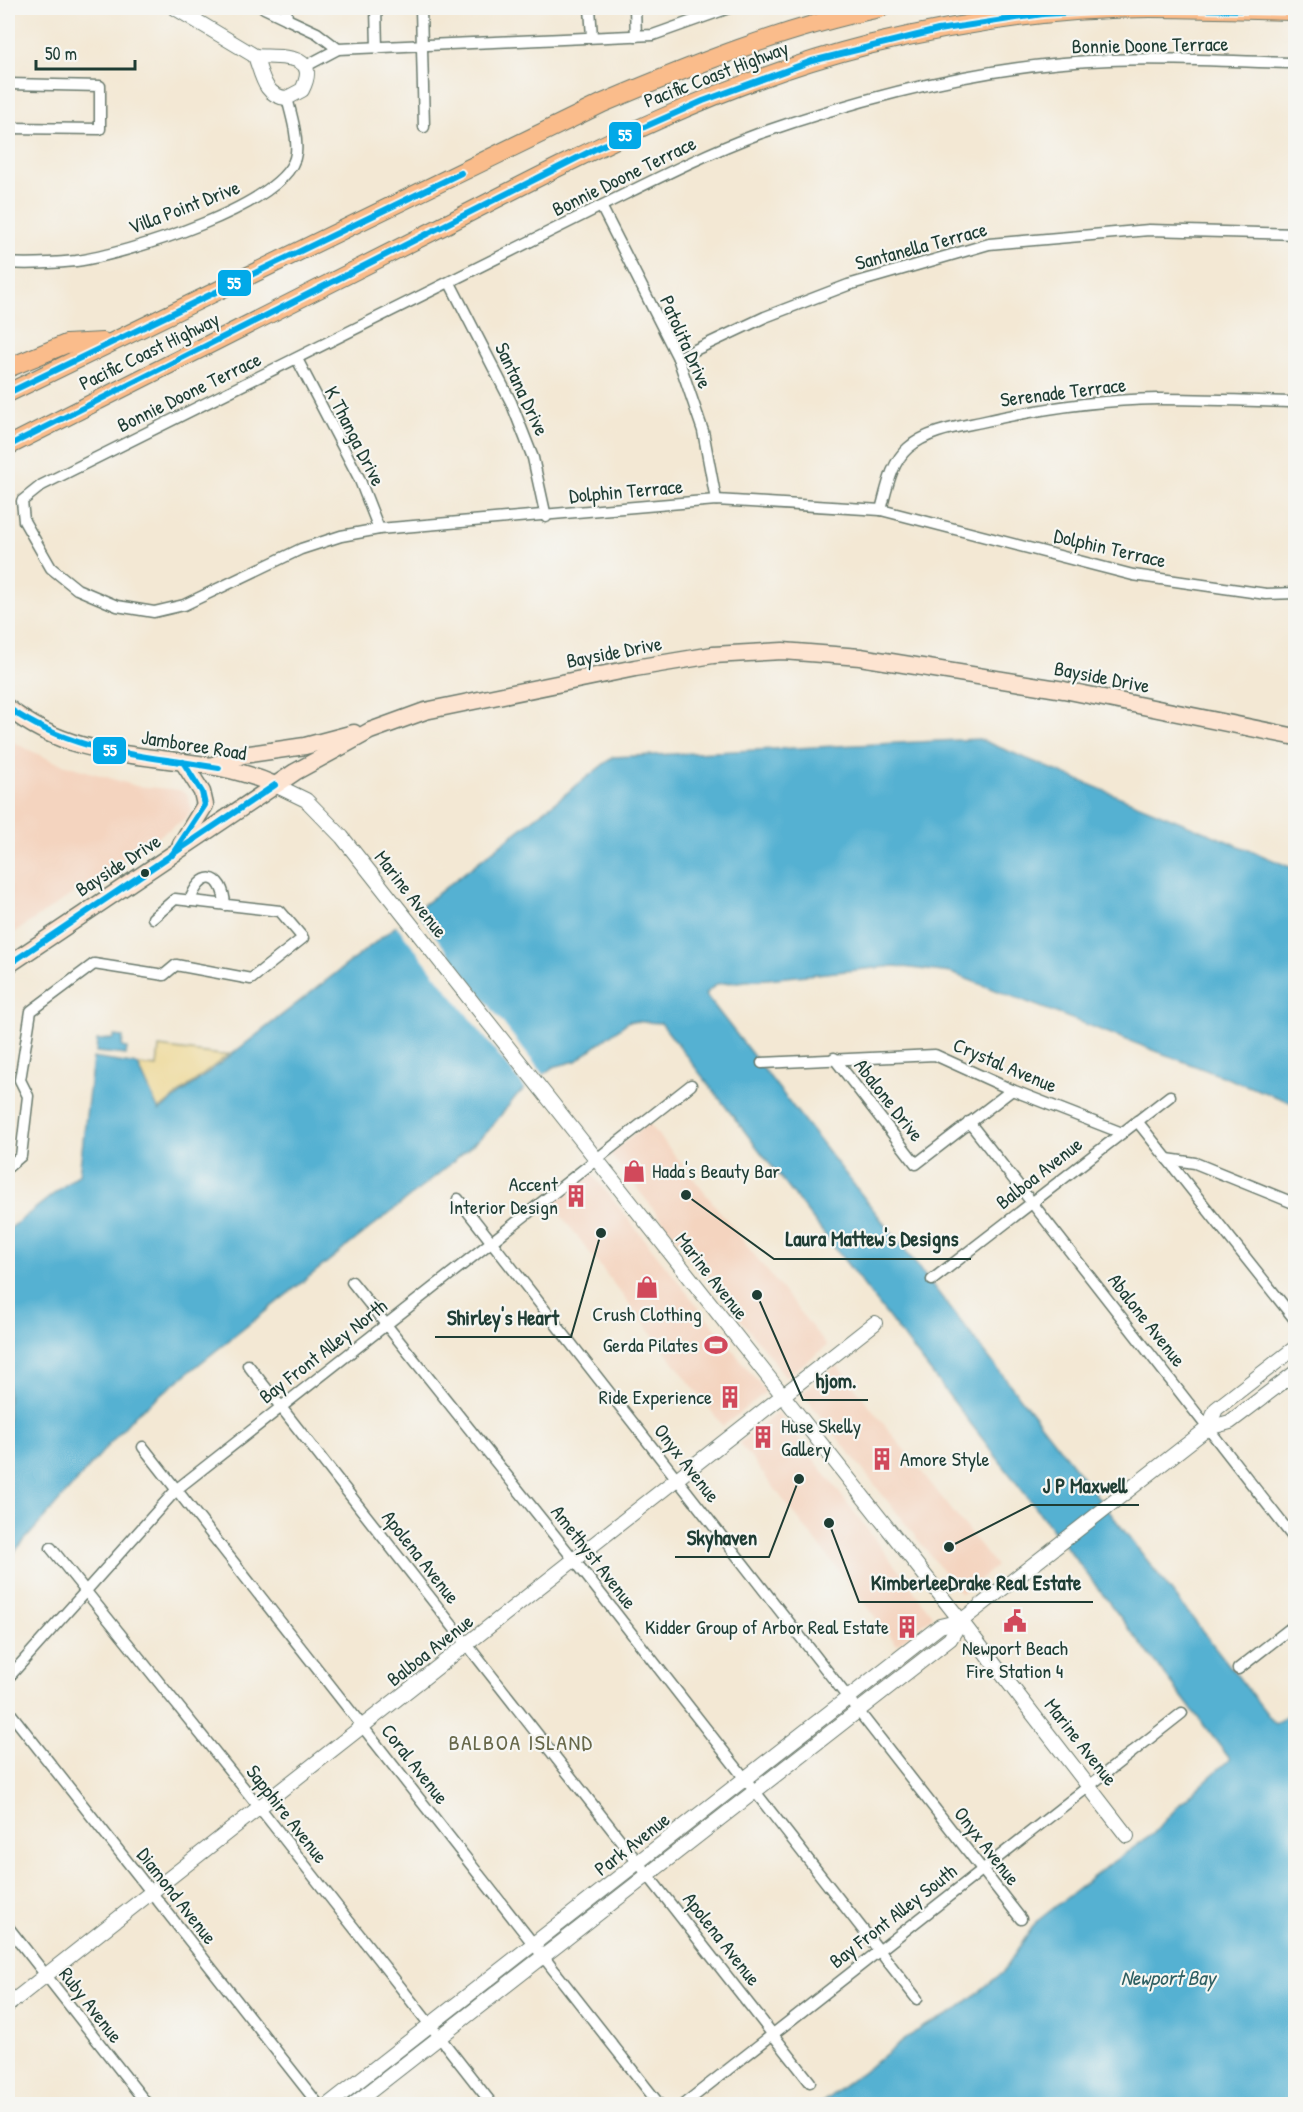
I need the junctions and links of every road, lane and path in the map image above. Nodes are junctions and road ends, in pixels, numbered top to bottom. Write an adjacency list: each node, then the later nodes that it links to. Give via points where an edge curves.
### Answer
1 (175, 8): 16 (street)
2 (264, 8): 10 (street)
3 (376, 8): 14 (street)
4 (421, 8): 13 (street)
5 (590, 8): 12 (street)
6 (635, 8): 11 (street)
7 (729, 8): 11 (street, via 653,35)
8 (880, 8): 27 (highway, Pacific Coast Highway, via 764,40 603,103)
9 (1296, 11): 33 (highway, Pacific Coast Highway, via 1148,8 1028,15 866,46 756,80 661,117 568,162)
10 (286, 13): 15 (street)
11 (636, 36): 12 (street)
12 (592, 37): 13 (street)
13 (422, 44): 14 (street); 21 (street)
14 (377, 48): 15 (street)
15 (338, 49): 18 (street)
16 (255, 56): 18 (street, via 291,57); 20 (street, via 270,92)
17 (1296, 63): 23 (street, Bonnie Doone Terrace, via 1108,60 921,85 758,134)
18 (304, 67): 20 (street, via 305,84 296,95)
19 (8, 84): 22 (street, via 100,86 100,129)
20 (287, 98): 25 (street, Villa Point Drive, via 296,153 281,179 264,194 150,243 78,261)
21 (424, 127)
22 (8, 128)
23 (601, 206): 26 (street, Bonnie Doone Terrace); 28 (street, Patolita Drive)
24 (1296, 234): 28 (street, Santanella Terrace, via 1149,230 990,244 848,285 765,317)
25 (8, 263)
26 (450, 282): 29 (street, Bonnie Doone Terrace); 37 (street, Santana Drive, via 511,402 533,458)
27 (111, 342): 30 (highway, via 66,344); 31 (highway, Pacific Coast Highway)
28 (678, 358): 34 (street, Patolita Drive, via 703,432)
29 (297, 359): 35 (street, Bonnie Doone Terrace, via 42,485); 38 (street, K Thanga Drive, via 359,478)
30 (8, 368)
31 (8, 393)
32 (1296, 402): 36 (street, Serenade Terrace, via 1156,399 1087,404 945,429 910,446 902,455)
33 (8, 446)
34 (716, 500): 36 (street, Dolphin Terrace); 37 (street, Dolphin Terrace)
35 (22, 501): 38 (street, Dolphin Terrace, via 24,521 51,568 77,589 107,602 154,612 184,605 301,549)
36 (881, 510): 39 (street, Dolphin Terrace, via 1133,575 1266,594)
37 (546, 517): 38 (street, Dolphin Terrace)
38 (379, 529)
39 (1296, 593)
40 (8, 708): 43 (main road, Jamboree Road, via 36,727 88,749)
41 (370, 731): 42 (main road, Bayside Drive, via 424,711 635,668 713,655 783,651 860,657 1064,690); 44 (main road, via 243,755); 45 (main road, Bayside Drive)
42 (1296, 736)
43 (183, 762): 44 (main road, Jamboree Road); 46 (main road, via 206,805)
44 (211, 766): 45 (main road, Jamboree Road, via 250,774)
45 (275, 785): 46 (main road, Bayside Drive); 60 (street, Marine Avenue, via 306,800 318,811)
46 (176, 853): 50 (main road, Bayside Drive)
47 (190, 901): 48 (street); 48 (street, via 195,887 213,878 220,882); 49 (street, via 175,899)
48 (225, 905): 61 (street, via 280,911 303,938 250,979 176,964 164,975 94,964 52,994 31,1011 20,1080 28,1096 21,1156)
49 (153, 918)
50 (8, 965)
51 (834, 1058): 52 (street, Crystal Avenue); 54 (street, Crystal Avenue, via 935,1054); 57 (street, Abalone Drive, via 916,1164)
52 (762, 1063)
53 (692, 1085): 60 (street, Bay Front Alley North)
54 (1012, 1090): 57 (street); 58 (street, Crystal Avenue)
55 (1170, 1096): 56 (street, Balboa Avenue)
56 (1137, 1121): 58 (street, Balboa Avenue); 59 (street)
57 (969, 1122): 63 (street, Abalone Avenue)
58 (1122, 1133): 63 (street, Balboa Avenue)
59 (1167, 1159): 64 (street, via 1195,1162); 68 (street)
60 (595, 1160): 65 (street, Bay Front Alley North); 74 (street, Marine Avenue)
61 (8, 1167)
62 (458, 1199): 65 (street, Onyx Avenue)
63 (1032, 1203): 66 (street, Balboa Avenue); 76 (street, Abalone Avenue)
64 (1296, 1204)
65 (492, 1242): 70 (street, Bay Front Alley North); 78 (street, Onyx Avenue)
66 (933, 1280)
67 (352, 1282): 70 (street, Amethyst Avenue)
68 (1296, 1322)
69 (875, 1323): 74 (street, Balboa Avenue)
70 (386, 1325): 75 (street, Bay Front Alley North); 82 (street, Amethyst Avenue)
71 (1296, 1347): 76 (street, Park Avenue, via 1216,1409)
72 (248, 1365): 75 (street, Apolena Avenue)
73 (1296, 1372): 76 (street, Park Avenue, via 1230,1422)
74 (783, 1397): 78 (street, Balboa Avenue); 84 (street, Marine Avenue)
75 (281, 1407): 79 (street, Bay Front Alley North); 86 (street, Apolena Avenue)
76 (1208, 1428): 80 (street, Abalone Avenue); 84 (street, Park Avenue)
77 (143, 1447): 79 (street, Coral Avenue)
78 (677, 1480): 82 (street, Balboa Avenue); 89 (street, Onyx Avenue)
79 (177, 1489): 83 (street, Bay Front Alley North); 93 (street, Coral Avenue)
80 (1296, 1541)
81 (51, 1548): 83 (street, Sapphire Avenue)
82 (575, 1561): 86 (street, Balboa Avenue); 94 (street, Amethyst Avenue)
83 (85, 1592): 88 (street, Bay Front Alley North); 97 (street, Sapphire Avenue)
84 (962, 1621): 89 (street, Park Avenue, via 940,1626); 91 (street, Park Avenue, via 950,1639); 95 (street, Marine Avenue)
85 (1296, 1624): 87 (street)
86 (467, 1646): 93 (street, Balboa Avenue); 99 (street, Apolena Avenue)
87 (1238, 1669)
88 (8, 1678)
89 (848, 1697): 91 (street, Onyx Avenue); 94 (street, Park Avenue)
90 (8, 1710): 102 (street, Diamond Avenue)
91 (858, 1710): 96 (street, Park Avenue); 100 (street, Onyx Avenue)
92 (1182, 1713): 95 (street, Bay Front Alley South)
93 (363, 1727): 97 (street, Balboa Avenue); 105 (street, Coral Avenue)
94 (744, 1780): 96 (street, Amethyst Avenue); 99 (street, Park Avenue)
95 (1090, 1785): 98 (street, Marine Avenue); 100 (street, Bay Front Alley South)
96 (754, 1793): 101 (street, Park Avenue); 106 (street, Amethyst Avenue)
97 (260, 1808): 102 (street, Balboa Avenue); 111 (street, Sapphire Avenue)
98 (1126, 1836)
99 (640, 1862): 101 (street, Apolena Avenue); 105 (street, Park Avenue)
100 (983, 1869): 103 (street, Onyx Avenue); 106 (street, Bay Front Alley South)
101 (648, 1874): 107 (street, Park Avenue); 112 (street, Apolena Avenue)
102 (152, 1892): 108 (street, Balboa Avenue); 116 (street, Diamond Avenue)
103 (1021, 1919)
104 (8, 1927): 108 (street, Ruby Avenue)
105 (534, 1945): 107 (street, Coral Avenue); 111 (street, Park Avenue)
106 (879, 1950): 109 (street, Amethyst Avenue); 112 (street, Bay Front Alley South)
107 (544, 1957): 113 (street, Park Avenue); 120 (street, Coral Avenue)
108 (45, 1976): 110 (street, Balboa Avenue); 115 (street, Ruby Avenue)
109 (917, 1999)
110 (8, 2005)
111 (431, 2026): 113 (street, Sapphire Avenue); 117 (street, Park Avenue)
112 (774, 2034): 114 (street, Apolena Avenue); 121 (street, Bay Front Alley South)
113 (440, 2037): 118 (street, Park Avenue); 119 (street, Sapphire Avenue)
114 (810, 2082)
115 (147, 2104)
116 (318, 2104)
117 (329, 2104)
118 (354, 2104)
119 (492, 2104)
120 (659, 2104)
121 (684, 2104)

